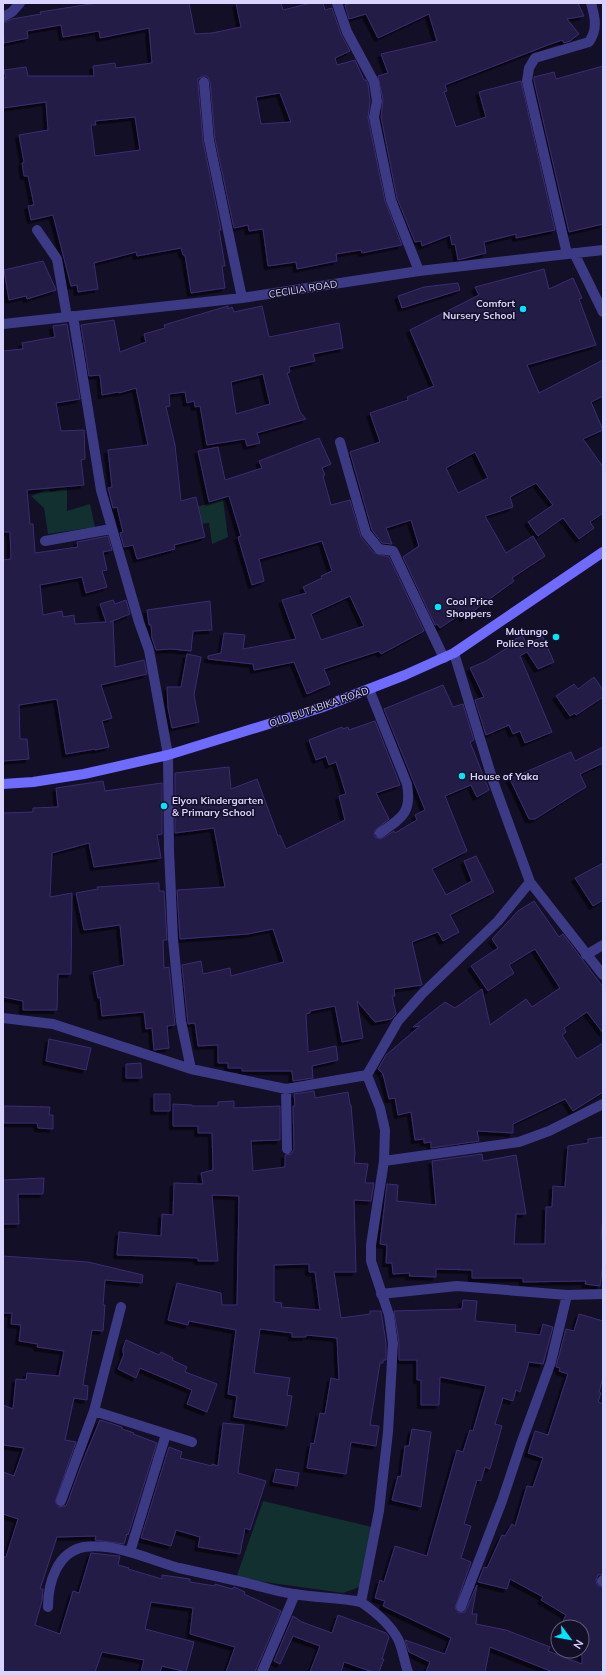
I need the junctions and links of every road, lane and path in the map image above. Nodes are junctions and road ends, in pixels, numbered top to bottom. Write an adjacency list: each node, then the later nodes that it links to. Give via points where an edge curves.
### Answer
1 (337, 3): 9 (street, via 347,32 374,82 377,101 374,117 391,200)
2 (591, 3): 8 (street, via 596,26 589,42 535,58 529,68 527,81)
3 (19, 4): 4 (street, via 12,12)
4 (3, 16)
5 (204, 82): 10 (street, via 209,140)
6 (37, 230): 12 (street, via 57,259)
7 (603, 250): 8 (street, CECILIA ROAD)
8 (570, 254): 9 (street, CECILIA ROAD); 11 (street)
9 (419, 271): 10 (street, CECILIA ROAD)
10 (242, 298): 12 (street, CECILIA ROAD)
11 (603, 312)
12 (70, 316): 13 (street, CECILIA ROAD); 15 (street, via 101,490)
13 (3, 324)
14 (340, 442): 19 (street, via 366,533 379,550 393,551)
15 (111, 529): 16 (street); 21 (street, via 149,650)
16 (45, 541)
17 (603, 552): 18 (main road, OLD BUTABIKA ROAD)
18 (454, 653): 19 (main road, OLD BUTABIKA ROAD); 24 (street, via 492,778)
19 (444, 658): 20 (main road, OLD BUTABIKA ROAD)
20 (369, 689): 21 (main road, OLD BUTABIKA ROAD, via 320,708); 23 (street, via 407,784 410,798 407,809 397,822)
21 (168, 755): 22 (main road, OLD BUTABIKA ROAD, via 84,774); 29 (street, via 173,939 181,1021)
22 (3, 784)
23 (380, 833)
24 (530, 882): 26 (street); 30 (street, via 498,921 422,994 398,1021)
25 (603, 945): 26 (street)
26 (586, 955): 27 (street)
27 (603, 976)
28 (3, 1018): 29 (street, via 53,1024)
29 (191, 1069): 31 (street)
30 (367, 1075): 31 (street); 34 (street, via 380,1108 385,1130)
31 (286, 1089): 33 (street)
32 (603, 1104): 34 (street, via 549,1131 519,1142)
33 (287, 1149)
34 (384, 1161): 35 (street, via 371,1245 371,1261)
35 (381, 1294): 37 (street, via 457,1286); 45 (street, via 389,1315 393,1343 392,1381 379,1511)
36 (603, 1294): 37 (street)
37 (568, 1295): 47 (street, via 551,1362)
38 (121, 1307): 39 (street)
39 (94, 1411): 40 (street); 42 (street)
40 (166, 1434): 41 (street); 43 (street)
41 (192, 1442)
42 (61, 1502)
43 (130, 1552): 44 (street, via 179,1568); 46 (street, via 102,1547 84,1547 72,1552 62,1560 50,1582)
44 (295, 1594): 45 (street); 48 (street)
45 (361, 1602): 49 (street, via 385,1623 398,1639)
46 (48, 1607)
47 (461, 1607)
48 (262, 1672)
49 (408, 1672)

